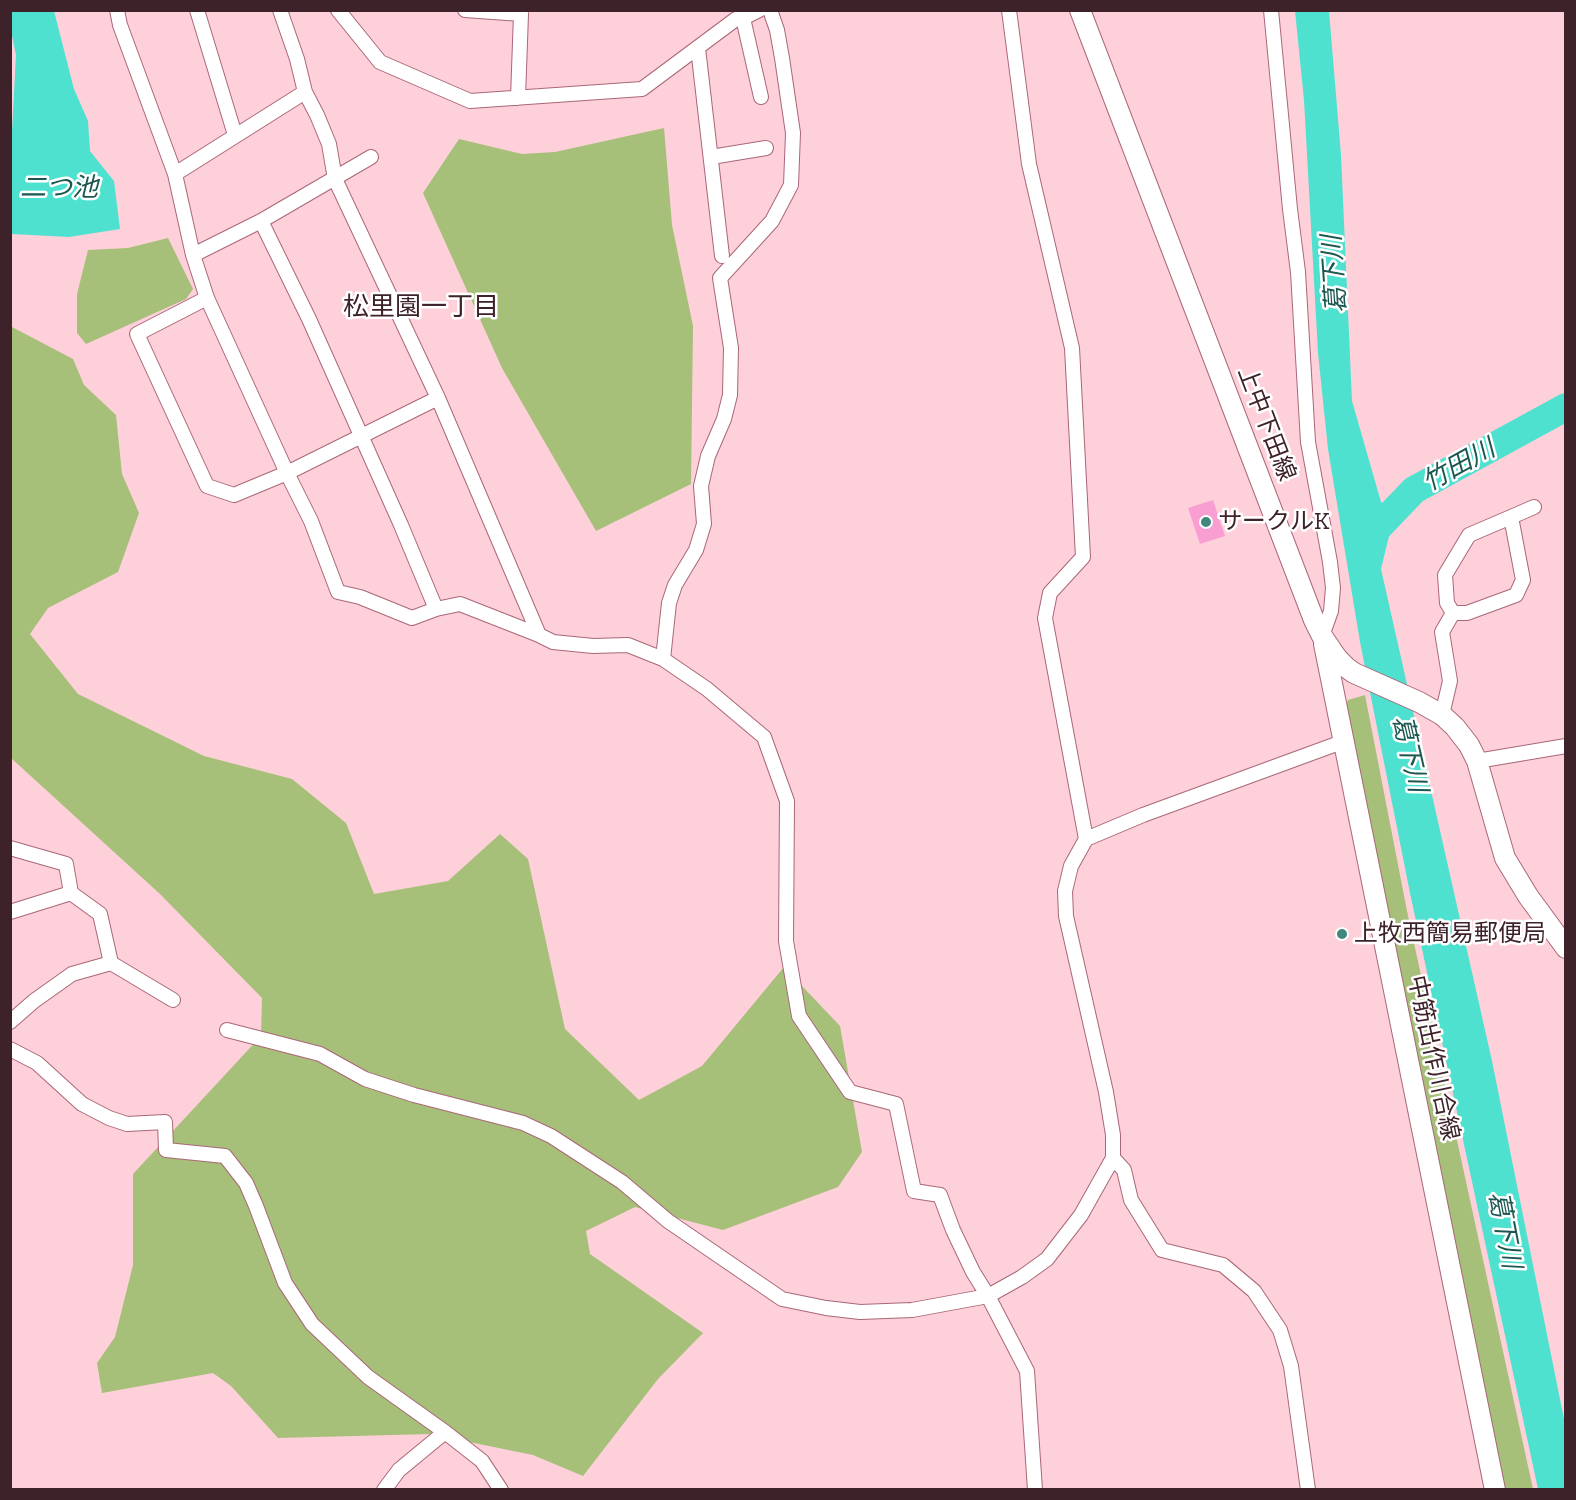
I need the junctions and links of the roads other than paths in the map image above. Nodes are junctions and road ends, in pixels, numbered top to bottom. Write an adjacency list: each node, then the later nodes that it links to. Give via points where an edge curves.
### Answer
1 (117, 10): 20 (street)
2 (197, 10): 16 (street)
3 (279, 10): 13 (street)
4 (338, 10): 15 (street, via 380,62 470,101)
5 (465, 10): 15 (street, via 521,14)
6 (759, 10): 11 (street)
7 (770, 10): 35 (street, via 777,30 793,133 791,185 772,221 720,278 730,348 730,395 701,486 704,524 696,550 669,603)
8 (1009, 10): 40 (street, via 1029,164 1072,348 1083,557 1050,593 1045,618)
9 (1080, 10): 34 (main road, 上中下田線)
10 (1271, 10): 34 (street, via 1298,272 1308,442 1333,588 1331,611)
11 (738, 16): 12 (street); 14 (street)
12 (698, 48): 15 (street, via 642,89); 19 (street)
13 (305, 92): 16 (street); 21 (street, via 329,144)
14 (761, 97)
15 (518, 98)
16 (236, 135): 20 (street)
17 (766, 148): 19 (street)
18 (371, 157): 21 (street)
19 (711, 157): 24 (street)
20 (175, 174): 23 (street)
21 (335, 179): 22 (street); 26 (street)
22 (261, 221): 23 (street); 27 (street)
23 (193, 255): 25 (street)
24 (722, 256)
25 (207, 298): 28 (street); 28 (street, via 137,334 207,486 234,495)
26 (438, 398): 27 (street); 33 (street)
27 (362, 435): 28 (street); 31 (street)
28 (286, 473): 31 (street, via 311,521 338,592 412,618)
29 (1534, 507): 30 (street)
30 (1511, 517): 32 (street, via 1469,535 1445,574 1447,603); 32 (street, via 1523,580 1516,595 1467,613)
31 (436, 609): 33 (street, via 460,604)
32 (1453, 613): 36 (street, via 1442,632 1450,681)
33 (539, 635): 35 (street, via 553,642 628,645)
34 (1322, 636): 36 (main road, 上中下田線, via 1337,658 1354,673); 37 (main road, 中筋出作川合線)
35 (663, 659): 51 (street, via 707,689 764,737 787,801 786,941 799,1017 850,1092 896,1104 914,1191 940,1195 953,1230)
36 (1442, 715): 39 (main road, 上中下田線, via 1469,745)
37 (1342, 742): 40 (street); 57 (main road, 中筋出作川合線)
38 (1566, 747): 39 (street)
39 (1477, 761): 44 (main road, 上中下田線, via 1505,858)
40 (1086, 839): 50 (street, via 1071,866 1065,891 1066,916 1106,1092)
41 (10, 848): 42 (street, via 66,864)
42 (71, 893): 43 (street); 45 (street, via 100,914)
43 (10, 912)
44 (1566, 948)
45 (111, 963): 46 (street); 47 (street, via 72,974)
46 (172, 1000)
47 (10, 1022)
48 (227, 1030): 51 (street, via 320,1054 365,1079 523,1123 551,1136 622,1182 668,1221 782,1299 860,1312 912,1310)
49 (10, 1050): 52 (street, via 37,1063 82,1104 109,1118 127,1124 165,1122 166,1150 225,1156 246,1183 285,1283 312,1324 368,1377)
50 (1113, 1158): 51 (street, via 1081,1215 1047,1259); 56 (street, via 1124,1170 1131,1200 1162,1250 1223,1265 1254,1291 1280,1330 1290,1366)
51 (988, 1296): 55 (street, via 1027,1371)
52 (445, 1432): 53 (street, via 399,1470); 54 (street, via 482,1461)
53 (384, 1490)
54 (501, 1490)
55 (1035, 1490)
56 (1308, 1490)
57 (1495, 1490)

